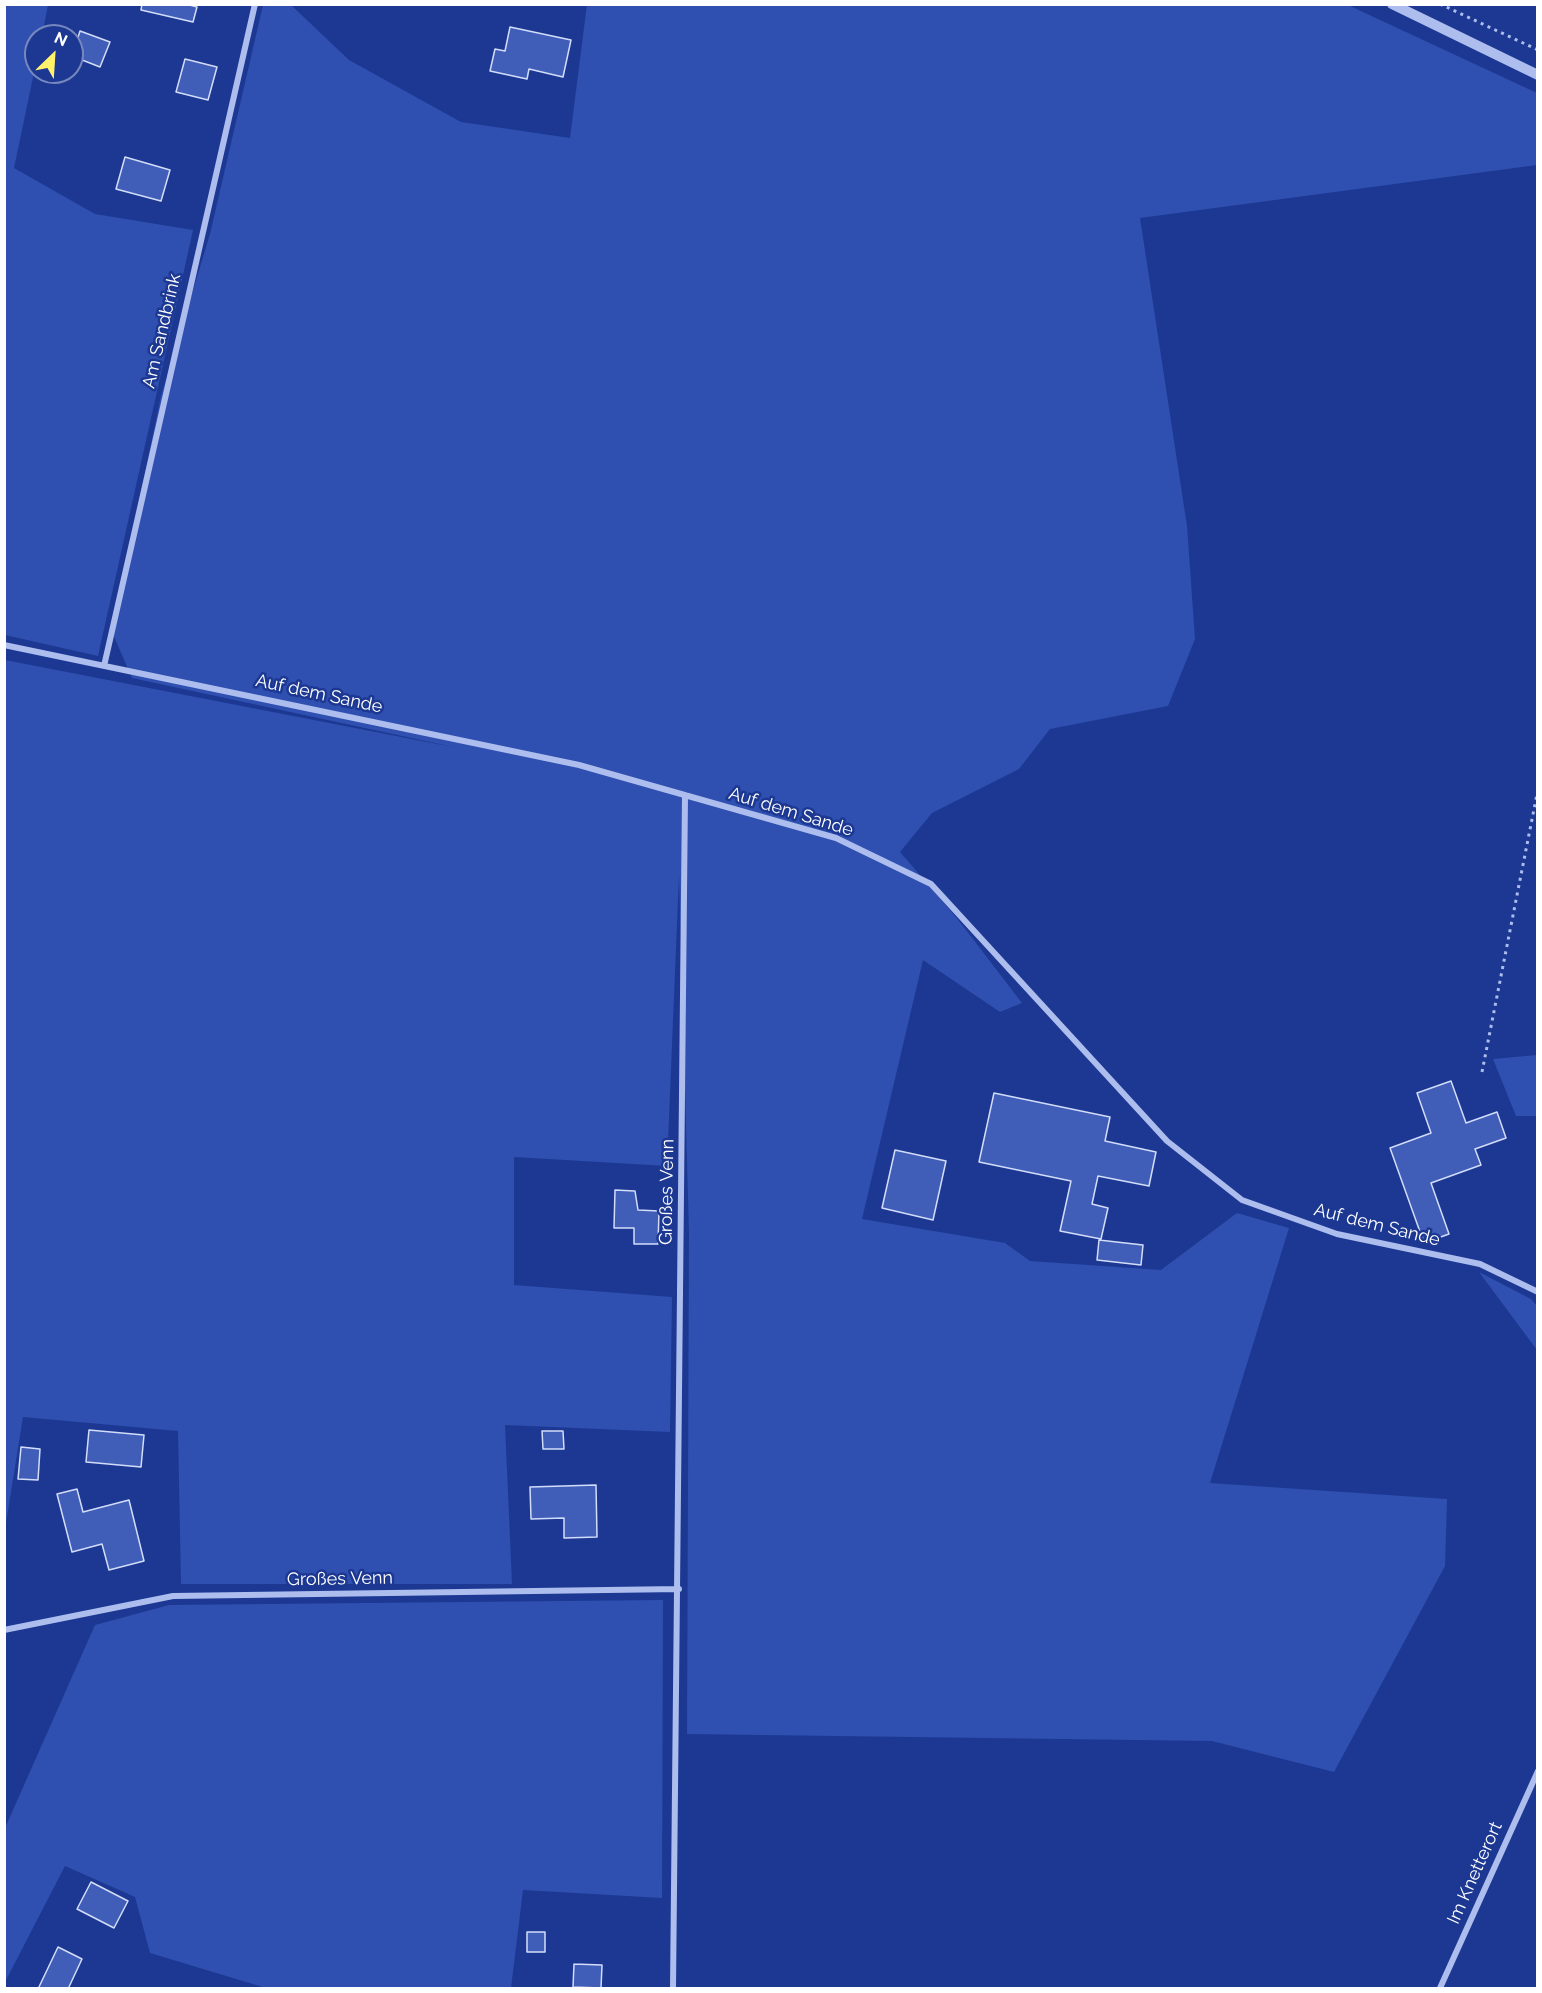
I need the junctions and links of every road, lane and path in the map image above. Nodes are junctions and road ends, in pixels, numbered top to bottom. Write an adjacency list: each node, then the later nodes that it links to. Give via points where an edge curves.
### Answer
1 (255, 4): 7 (street, Am Sandbrink)
2 (1392, 4): 5 (street)
3 (1440, 4): 4 (path)
4 (1538, 50)
5 (1538, 75)
6 (4, 645): 7 (street, Auf dem Sande)
7 (104, 666): 9 (street, Auf dem Sande, via 579,765)
8 (1538, 789): 10 (path)
9 (685, 795): 11 (street, Auf dem Sande, via 836,838 932,884 1167,1141 1242,1200 1337,1234 1480,1264); 12 (street, Großes Venn)
10 (1482, 1072)
11 (1538, 1292)
12 (679, 1589): 13 (street, Großes Venn, via 173,1596); 15 (street, Großes Venn)
13 (4, 1630)
14 (1538, 1771): 16 (street, Im Knetterort)
15 (673, 1989)
16 (1440, 1989)

